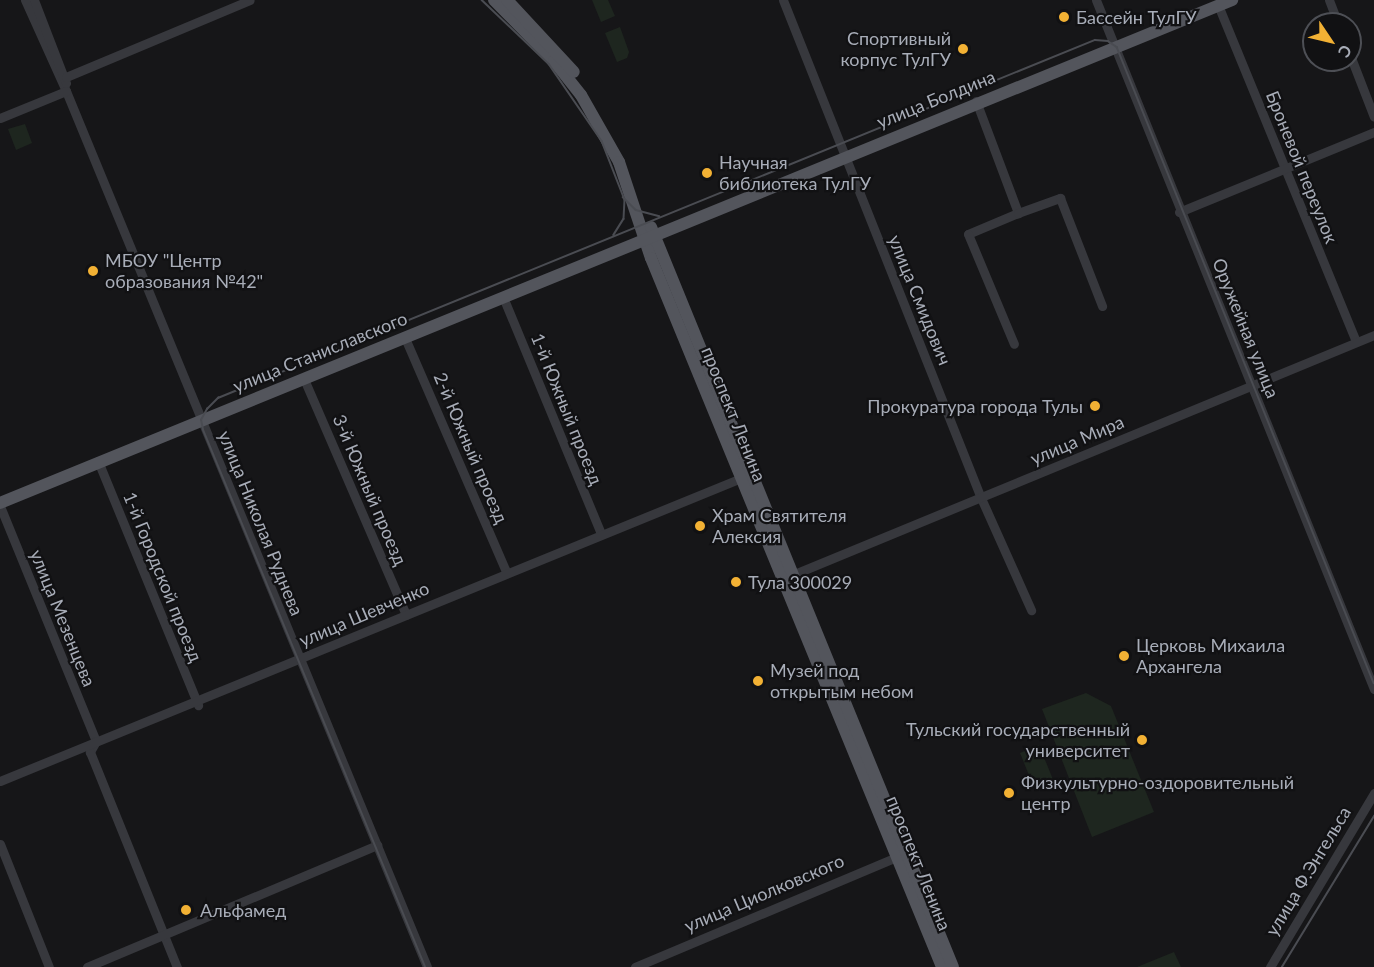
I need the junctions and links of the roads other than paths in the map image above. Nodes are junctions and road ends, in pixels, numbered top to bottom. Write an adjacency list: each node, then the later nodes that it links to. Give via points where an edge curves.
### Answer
1 (25, 0): 13 (street, улица Николая Руднева)
2 (34, 0): 12 (street, улица Николая Руднева)
3 (250, 0): 12 (street)
4 (494, 0): 22 (main road, проспект Ленина, via 554,61 601,125)
5 (507, 0): 22 (main road, проспект Ленина, via 563,58 606,120)
6 (783, 0): 18 (street, улица Смидович)
7 (1096, 0): 10 (street, Оружейная улица)
8 (1232, 0): 9 (main road, улица Болдина)
9 (1218, 5): 10 (main road, улица Болдина); 19 (street, Броневой переулок)
10 (1115, 48): 14 (main road, улица Болдина); 20 (street, Оружейная улица)
11 (1357, 72): 15 (street)
12 (66, 77): 13 (street, улица Николая Руднева)
13 (66, 91): 16 (street); 31 (street, улица Николая Руднева)
14 (976, 101): 18 (main road, улица Болдина); 21 (street)
15 (1374, 117)
16 (0, 118)
17 (1374, 132): 19 (street)
18 (845, 156): 22 (main road, улица Болдина); 34 (street, улица Смидович)
19 (1285, 170): 20 (street); 27 (street, Броневой переулок)
20 (1180, 212): 30 (street, Оружейная улица)
21 (1018, 213): 24 (street, via 1060,198); 28 (street, via 968,234)
22 (649, 236): 23 (main road, улица Станиславского); 33 (main road, проспект Ленина); 38 (main road, проспект Ленина)
23 (503, 297): 26 (main road, улица Станиславского); 36 (street, 1-й Южный проезд)
24 (1102, 306)
25 (1374, 334): 27 (street, улица Мира)
26 (405, 338): 29 (main road, улица Станиславского); 37 (street, 2-й Южный проезд)
27 (1356, 341): 30 (street, улица Мира)
28 (1014, 344)
29 (304, 379): 31 (main road, улица Станиславского); 40 (street, 3-й Южный проезд)
30 (1252, 386): 34 (street, улица Мира); 42 (street, Оружейная улица)
31 (201, 420): 32 (main road, улица Станиславского); 41 (street, улица Николая Руднева)
32 (98, 461): 35 (main road, улица Станиславского); 44 (street, 1-й Городской проезд)
33 (741, 478): 36 (street, улица Шевченко); 38 (main road, проспект Ленина)
34 (981, 498): 38 (street, улица Мира); 39 (street, улица Смидович)
35 (0, 505): 45 (street, улица Мезенцева)
36 (601, 534): 37 (street, улица Шевченко)
37 (506, 571): 40 (street, улица Шевченко)
38 (787, 577): 50 (main road, проспект Ленина)
39 (1031, 610)
40 (406, 615): 41 (street, улица Шевченко)
41 (298, 660): 44 (street, улица Шевченко); 49 (street, улица Николая Руднева)
42 (1370, 666): 43 (street)
43 (1374, 689)
44 (197, 704): 45 (street, улица Шевченко)
45 (96, 741): 46 (street, улица Шевченко); 51 (street, via 90,752)
46 (0, 781)
47 (1374, 793): 59 (street, улица Ф.Энгельса)
48 (0, 844): 52 (street)
49 (377, 845): 51 (street); 55 (street, улица Николая Руднева)
50 (902, 855): 56 (street, улица Циолковского); 57 (main road, проспект Ленина); 58 (main road, проспект Ленина)
51 (164, 934): 53 (street); 54 (street)
52 (49, 967)
53 (87, 967)
54 (177, 967)
55 (427, 967)
56 (635, 967)
57 (942, 967)
58 (953, 967)
59 (1270, 967)

